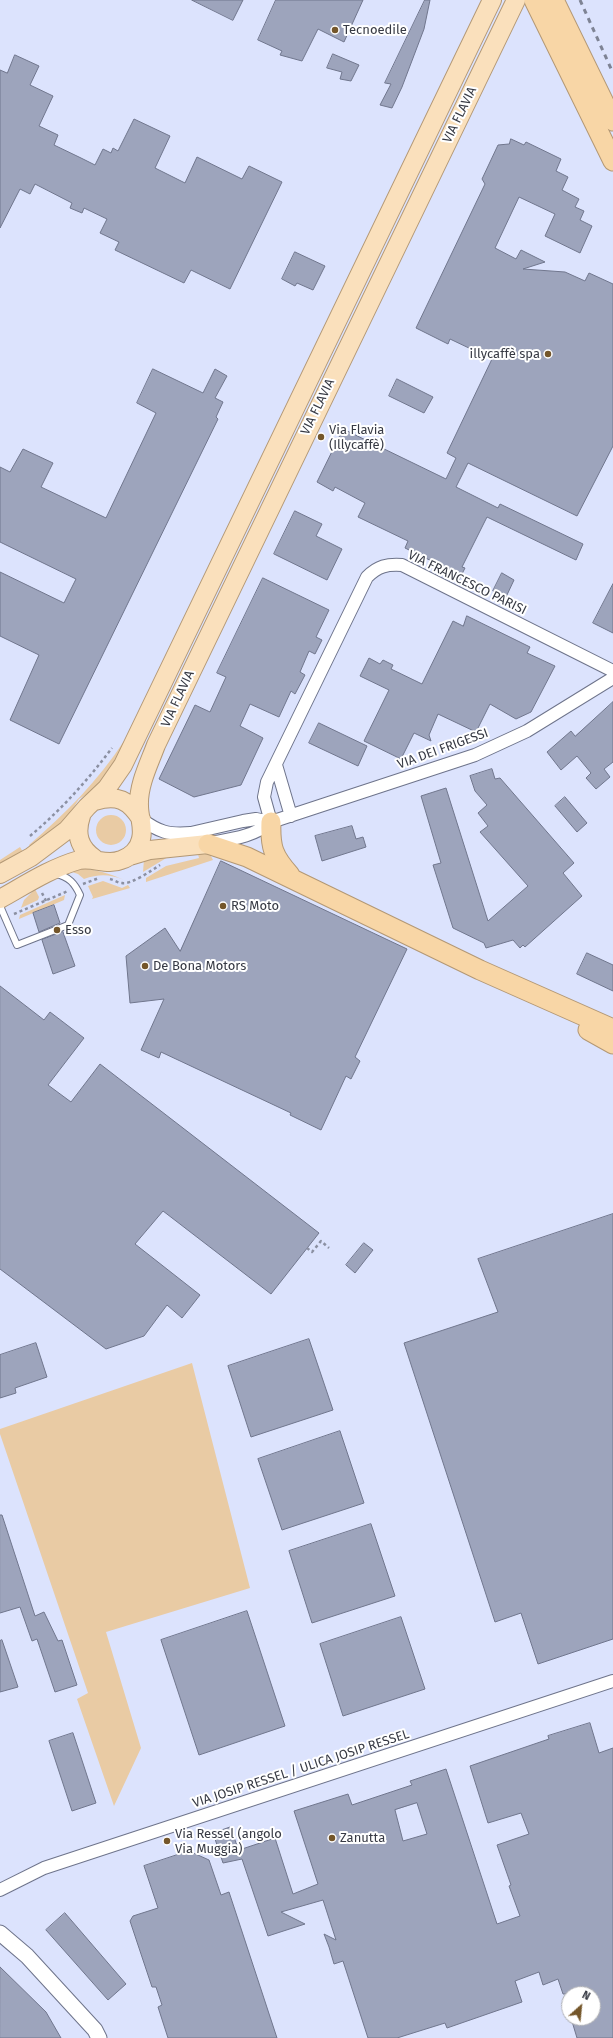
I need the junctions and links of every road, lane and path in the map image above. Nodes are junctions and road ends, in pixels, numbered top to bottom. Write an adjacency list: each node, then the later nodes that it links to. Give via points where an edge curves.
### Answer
1 (492, 0): 13 (main road, VIA FLAVIA, via 138,735 123,765)
2 (516, 0): 16 (main road, VIA FLAVIA, via 166,723 140,793)
3 (530, 0): 6 (highway)
4 (534, 0): 6 (highway)
5 (554, 0): 7 (highway)
6 (547, 25): 8 (highway)
7 (613, 121)
8 (613, 161)
9 (613, 670): 12 (street, VIA FRANCESCO PARISI, via 402,565 388,564 375,570 367,578)
10 (613, 678): 15 (street, VIA DEI FRIGESSI, via 527,730 475,755)
11 (113, 747): 18 (path, via 75,794)
12 (276, 765): 15 (street); 17 (street, VIA FRANCESCO PARISI, via 267,782 264,797)
13 (95, 801): 14 (main road, VIA FLAVIA); 16 (main road, via 116,798 126,802 134,808)
14 (81, 816): 21 (main road, via 78,829 80,842 83,849); 23 (main road, VIA FLAVIA, via 38,852)
15 (291, 816): 17 (street, VIA DEI FRIGESSI)
16 (140, 819): 17 (street, VIA DEI FRIGESSI, via 160,831 180,834 249,820); 20 (main road, VIA FLAVIA, via 141,839 139,846)
17 (271, 822): 19 (street, VIA DEI FRIGESSI, via 250,835); 25 (highway, via 270,836 277,860)
18 (29, 837)
19 (208, 844): 20 (main road, via 150,850); 25 (highway, via 247,857)
20 (130, 856): 21 (main road, via 113,863)
21 (95, 859): 22 (main road, via 80,860)
22 (49, 872): 28 (main road); 29 (lane, via 69,878 80,896 68,925 17,945)
23 (0, 874)
24 (144, 876): 26 (path, via 123,884 100,878)
25 (295, 880): 31 (highway)
26 (86, 882)
27 (63, 893): 30 (path)
28 (0, 899)
29 (0, 906)
30 (24, 911)
31 (480, 970): 32 (highway); 33 (highway)
32 (613, 1029)
33 (613, 1044)
34 (307, 1248): 35 (path, via 312,1252 321,1241)
35 (329, 1248)
36 (613, 1681): 37 (street, VIA JOSIP RESSEL / ULICA JOSIP RESSEL, via 44,1868)
37 (0, 1890)
38 (0, 1933): 39 (street, via 27,1956 95,2030)
39 (99, 2038)

